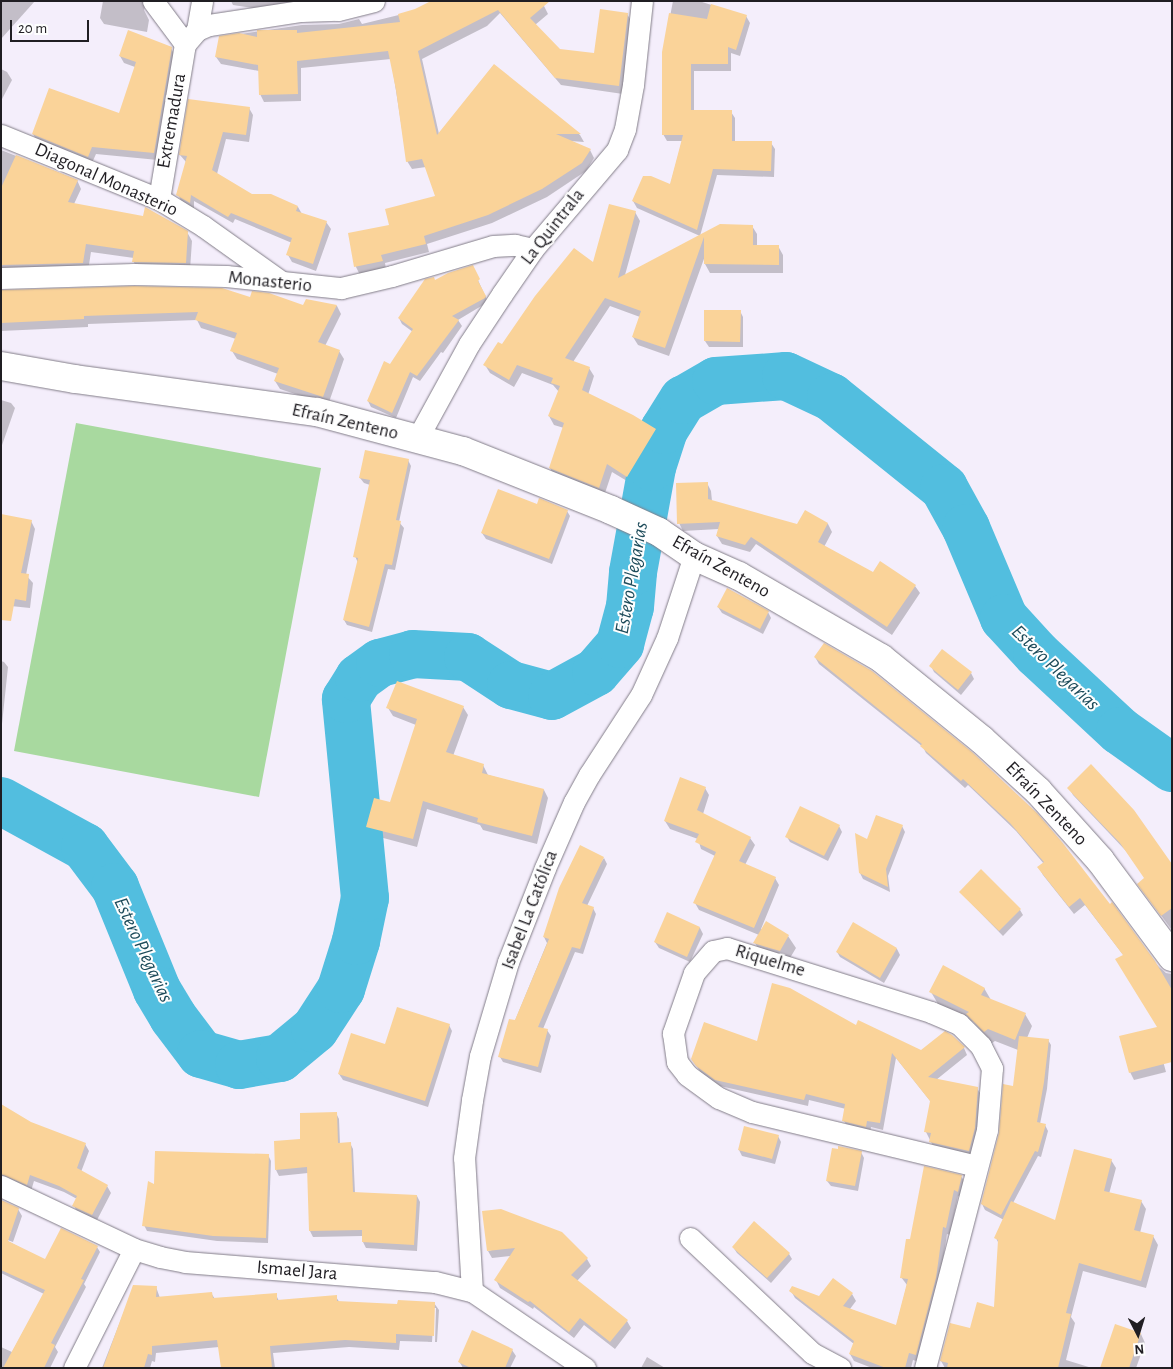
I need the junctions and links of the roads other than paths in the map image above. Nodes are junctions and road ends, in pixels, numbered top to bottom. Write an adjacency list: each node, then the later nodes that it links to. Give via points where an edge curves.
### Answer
1 (152, 1): 5 (street)
2 (202, 1): 5 (street, Extremadura)
3 (374, 1): 5 (street, via 338,10 301,11 209,25)
4 (642, 1): 8 (street, La Quintrala, via 633,85 625,129 617,150)
5 (191, 37): 7 (street, Extremadura)
6 (1, 135): 7 (street, Diagonal Monasterio)
7 (159, 199): 10 (street, Diagonal Monasterio, via 204,226)
8 (534, 250): 10 (street, Monasterio, via 515,245 493,246 341,288); 12 (street, La Quintrala, via 469,344)
9 (1, 278): 10 (street, Monasterio, via 134,274 226,276)
10 (282, 282)
11 (1, 366): 12 (street, Efraín Zenteno, via 317,412)
12 (417, 439): 13 (street, Efraín Zenteno, via 463,451 611,510 660,532)
13 (694, 556): 14 (street, Efraín Zenteno, via 739,576 882,658 982,740 1038,791 1100,860); 19 (street, Isabel La Católica, via 667,638 650,677 574,802 508,962 480,1056 464,1158)
14 (1172, 958)
15 (977, 1166): 15 (street, Riquelme, via 987,1130 992,1068 981,1046 959,1024 888,997 727,948 713,951 694,973 673,1033 677,1062 688,1075 720,1098 752,1112); 23 (street, Riquelme)
16 (1, 1186): 18 (street, Ismael Jara)
17 (690, 1238): 22 (street, via 812,1353)
18 (134, 1249): 19 (street, Ismael Jara, via 185,1262 434,1282); 20 (street)
19 (472, 1292): 21 (street, Ismael Jara)
20 (74, 1368)
21 (585, 1368)
22 (840, 1368)
23 (925, 1368)

